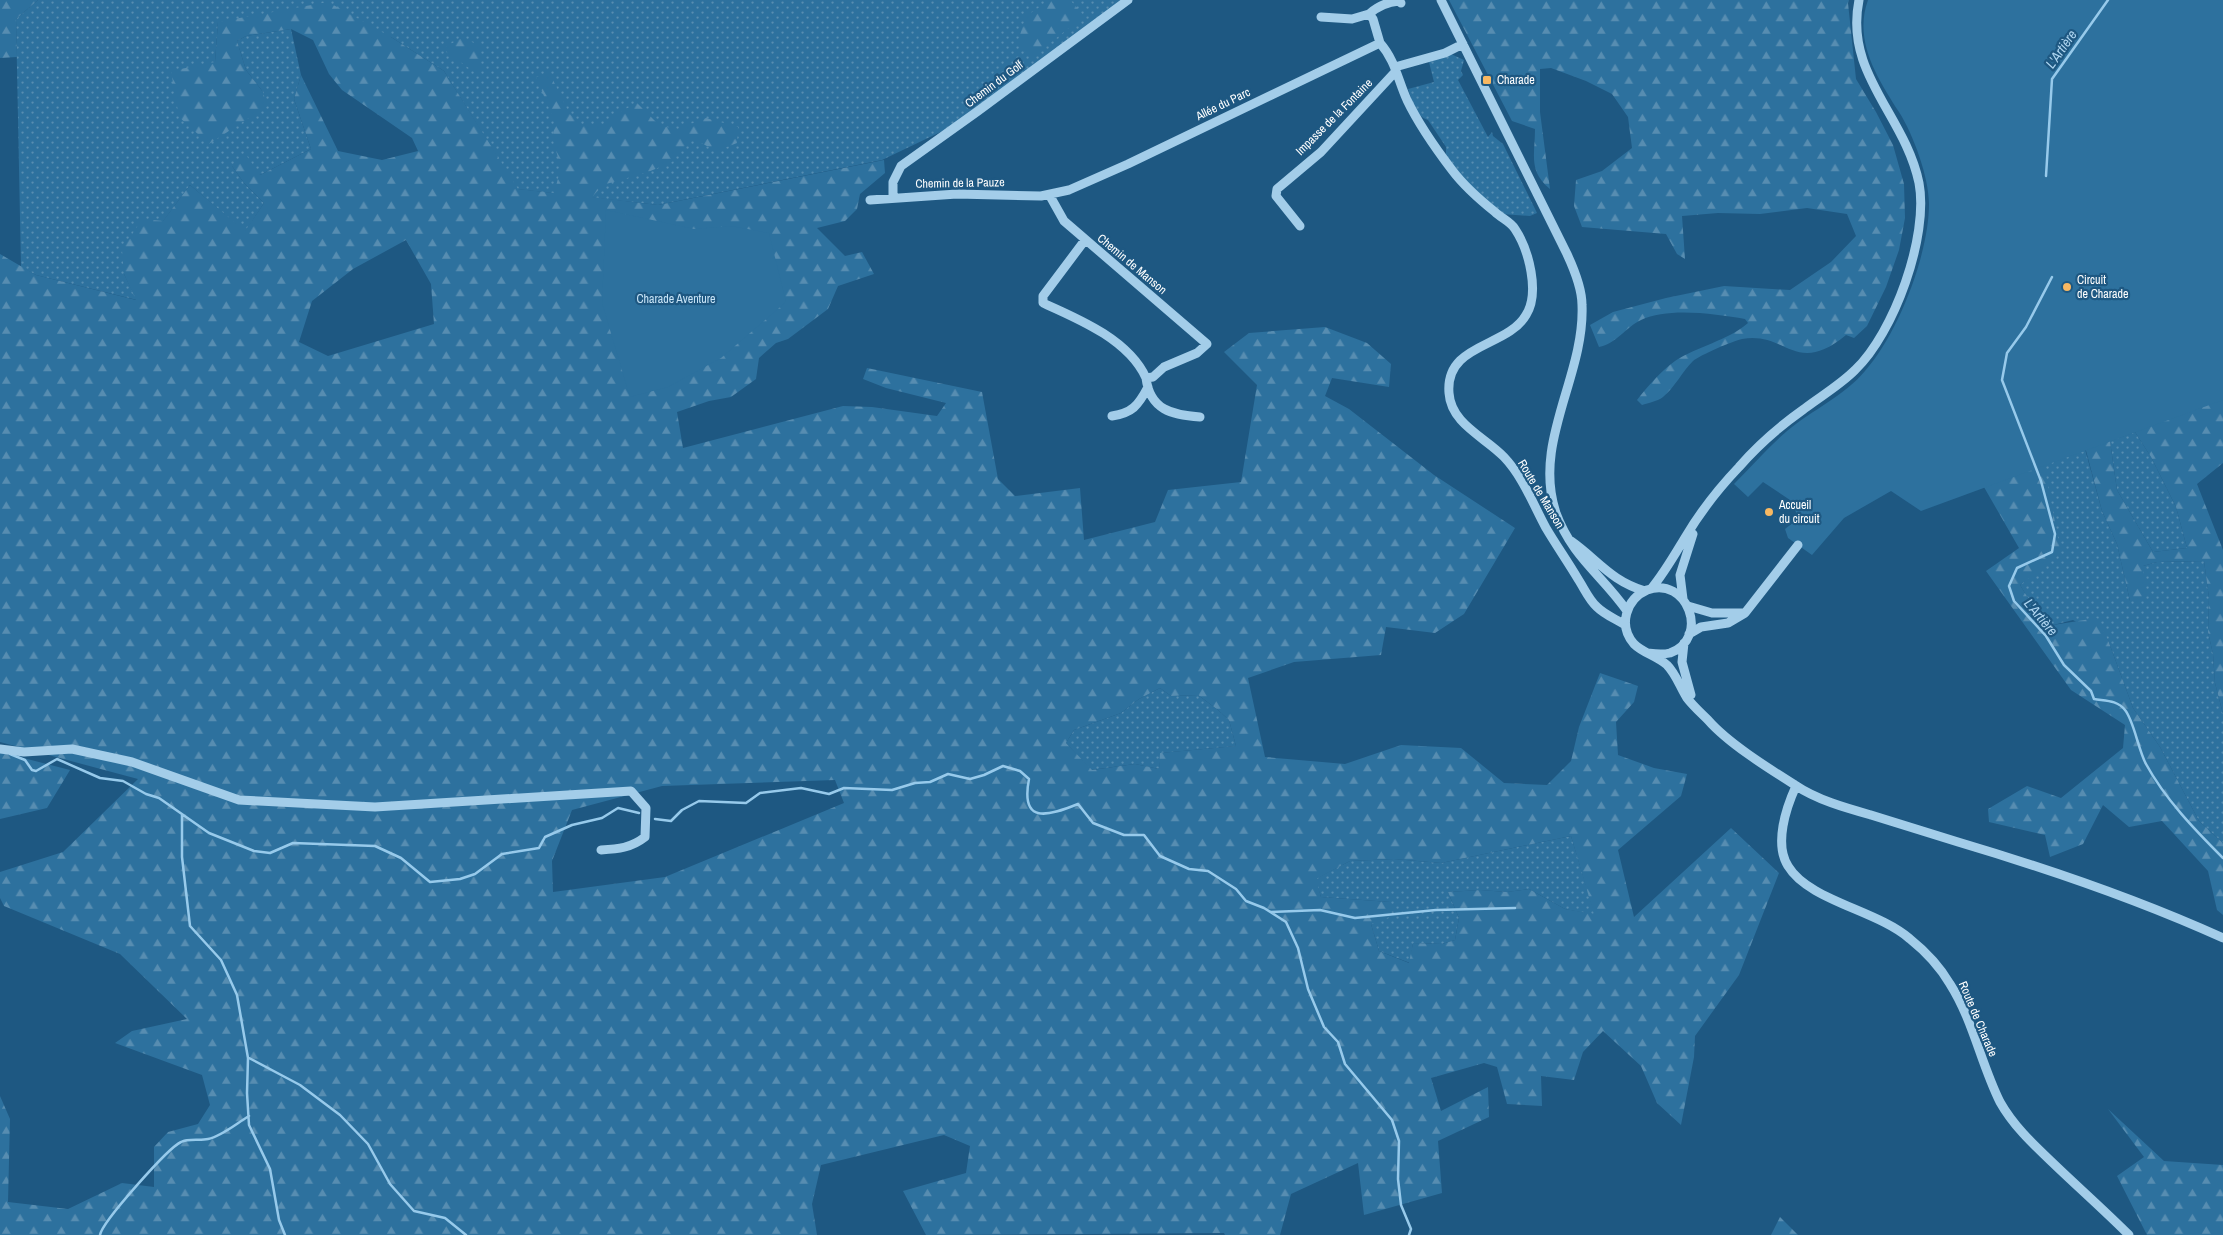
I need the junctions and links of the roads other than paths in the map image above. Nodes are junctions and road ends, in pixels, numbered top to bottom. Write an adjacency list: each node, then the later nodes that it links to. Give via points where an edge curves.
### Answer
1 (1128, 0): 11 (street, Chemin du Golf, via 901,166 894,182)
2 (1441, 0): 8 (street)
3 (1860, 0): 18 (street, via 1857,38 1864,65 1903,140 1918,181 1921,219 1911,264 1884,329 1862,363 1756,449 1722,485)
4 (1401, 3): 5 (street, via 1391,2)
5 (1369, 14): 6 (street, via 1352,19); 7 (street)
6 (1321, 18)
7 (1380, 43): 9 (street, via 1390,54); 10 (street, Allée du Parc, via 1128,164)
8 (1463, 44): 9 (street); 19 (street, via 1567,254 1582,302 1575,358 1550,455 1552,499)
9 (1396, 69): 13 (street, Impasse de la Fontaine, via 1321,152 1277,189 1276,196); 25 (street, Route de Manson, via 1414,112 1453,171 1515,228 1533,284 1533,300 1522,322 1471,351 1457,364 1450,380 1450,402 1462,422 1504,457 1598,608)
10 (1050, 196): 11 (street, Chemin de la Pauze, via 957,194); 14 (street, Chemin de Manson, via 1064,221)
11 (893, 197): 12 (street, Chemin de la Pauze)
12 (870, 200)
13 (1300, 226)
14 (1085, 240): 15 (street, via 1043,296 1043,302 1089,324 1111,339 1142,368); 15 (street, Chemin de Manson, via 1206,344 1197,353 1164,367)
15 (1147, 383): 16 (street, via 1140,402 1126,414); 17 (street, via 1156,403 1167,411)
16 (1112, 416)
17 (1200, 418)
18 (1702, 514): 21 (street, via 1667,570); 22 (street, via 1680,575)
19 (1568, 539): 21 (street, via 1614,578 1628,586); 23 (street, via 1580,558 1604,581)
20 (1798, 545): 24 (street)
21 (1648, 590): 22 (street, via 1658,588 1673,592); 23 (street, via 1630,603)
22 (1686, 603): 24 (street, via 1712,613); 26 (street, via 1691,622)
23 (1627, 611): 25 (street)
24 (1745, 613): 26 (street, via 1728,623 1702,627)
25 (1625, 625): 28 (street, via 1633,642)
26 (1689, 634): 27 (street)
27 (1684, 643): 28 (street, via 1662,655); 29 (street, via 1682,662 1686,682)
28 (1648, 653): 29 (street, via 1666,664)
29 (1699, 711): 31 (street, via 1730,739)
30 (0, 749): 32 (street, via 24,752 72,748 132,762 209,792 248,801 375,807 631,791 646,808 644,837 636,845)
31 (1796, 786): 33 (street, via 1856,811 2097,886); 34 (street, Route de Charade, via 1782,836 1783,853 1790,871 1809,886 1900,930 1932,960 1962,1005 1990,1079 2008,1113 2027,1138)
32 (601, 850)
33 (2223, 938)
34 (2129, 1235)

